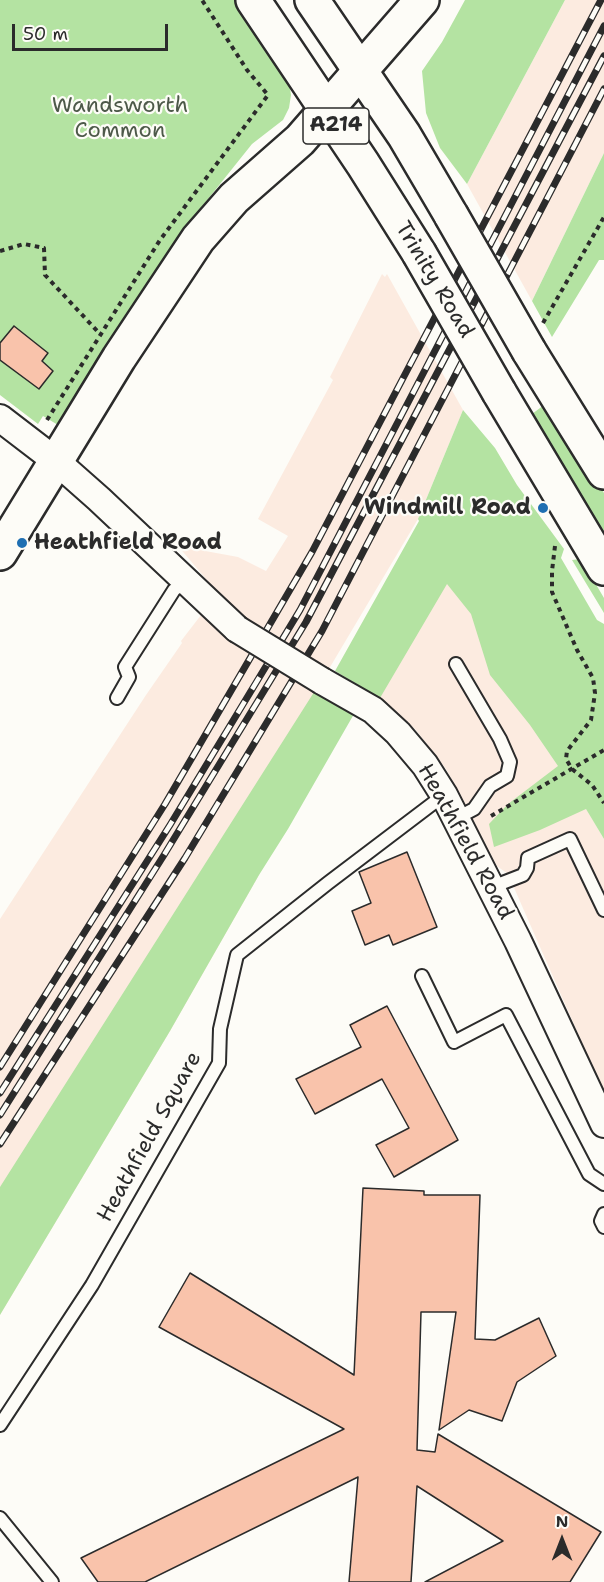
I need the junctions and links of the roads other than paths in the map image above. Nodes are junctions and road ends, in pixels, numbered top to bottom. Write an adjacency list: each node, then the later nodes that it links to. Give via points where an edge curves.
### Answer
1 (253, 0): 5 (main road, Trinity Road / A214)
2 (312, 0): 4 (main road, Trinity Road / A214)
3 (422, 0): 4 (main road)
4 (360, 72): 5 (main road); 8 (main road, Trinity Road / A214, bridge, via 404,135)
5 (326, 112): 7 (main road, via 234,198 198,239); 10 (main road, Trinity Road / A214, bridge, via 419,253)
6 (0, 418): 7 (street, Heathfield Road)
7 (56, 461): 9 (main road); 11 (street, Heathfield Road)
8 (604, 472)
9 (0, 553)
10 (604, 568)
11 (186, 581): 13 (lane, via 174,590 125,667 129,677); 14 (street, Heathfield Road, bridge, via 237,629 373,710 425,765)
12 (456, 664): 15 (lane, via 510,762 507,776 490,786)
13 (117, 698)
14 (444, 795): 15 (street, Heathfield Road); 23 (lane, Heathfield Square, via 237,955 220,1029 219,1063 92,1285)
15 (460, 824): 16 (street, Heathfield Road)
16 (492, 887): 17 (lane, via 523,875 528,858 570,839); 19 (street, Heathfield Road)
17 (604, 910)
18 (422, 976): 20 (lane, via 454,1042 506,1015 589,1174)
19 (604, 1124)
20 (604, 1184)
21 (604, 1214): 22 (lane)
22 (604, 1227)
23 (0, 1425)
24 (0, 1518): 25 (lane)
25 (52, 1582)

